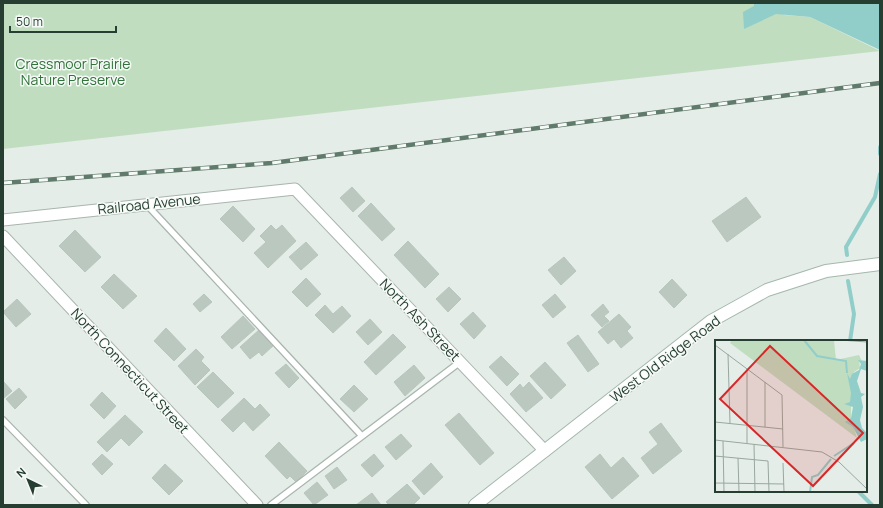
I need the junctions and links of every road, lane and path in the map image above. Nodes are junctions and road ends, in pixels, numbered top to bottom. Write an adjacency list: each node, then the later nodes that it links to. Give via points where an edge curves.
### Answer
1 (295, 189): 2 (street, Railroad Avenue); 6 (street, North Ash Street)
2 (147, 205): 3 (street, Railroad Avenue); 8 (lane)
3 (3, 220)
4 (3, 236): 11 (street, North Connecticut Street)
5 (880, 264): 9 (street, West Old Ridge Road, via 826,271 767,290 711,321)
6 (460, 362): 8 (lane); 9 (street, North Ash Street)
7 (3, 420): 10 (lane)
8 (362, 436): 12 (lane)
9 (544, 452): 13 (street, West Old Ridge Road)
10 (86, 505)
11 (257, 505)
12 (271, 505)
13 (475, 505)

